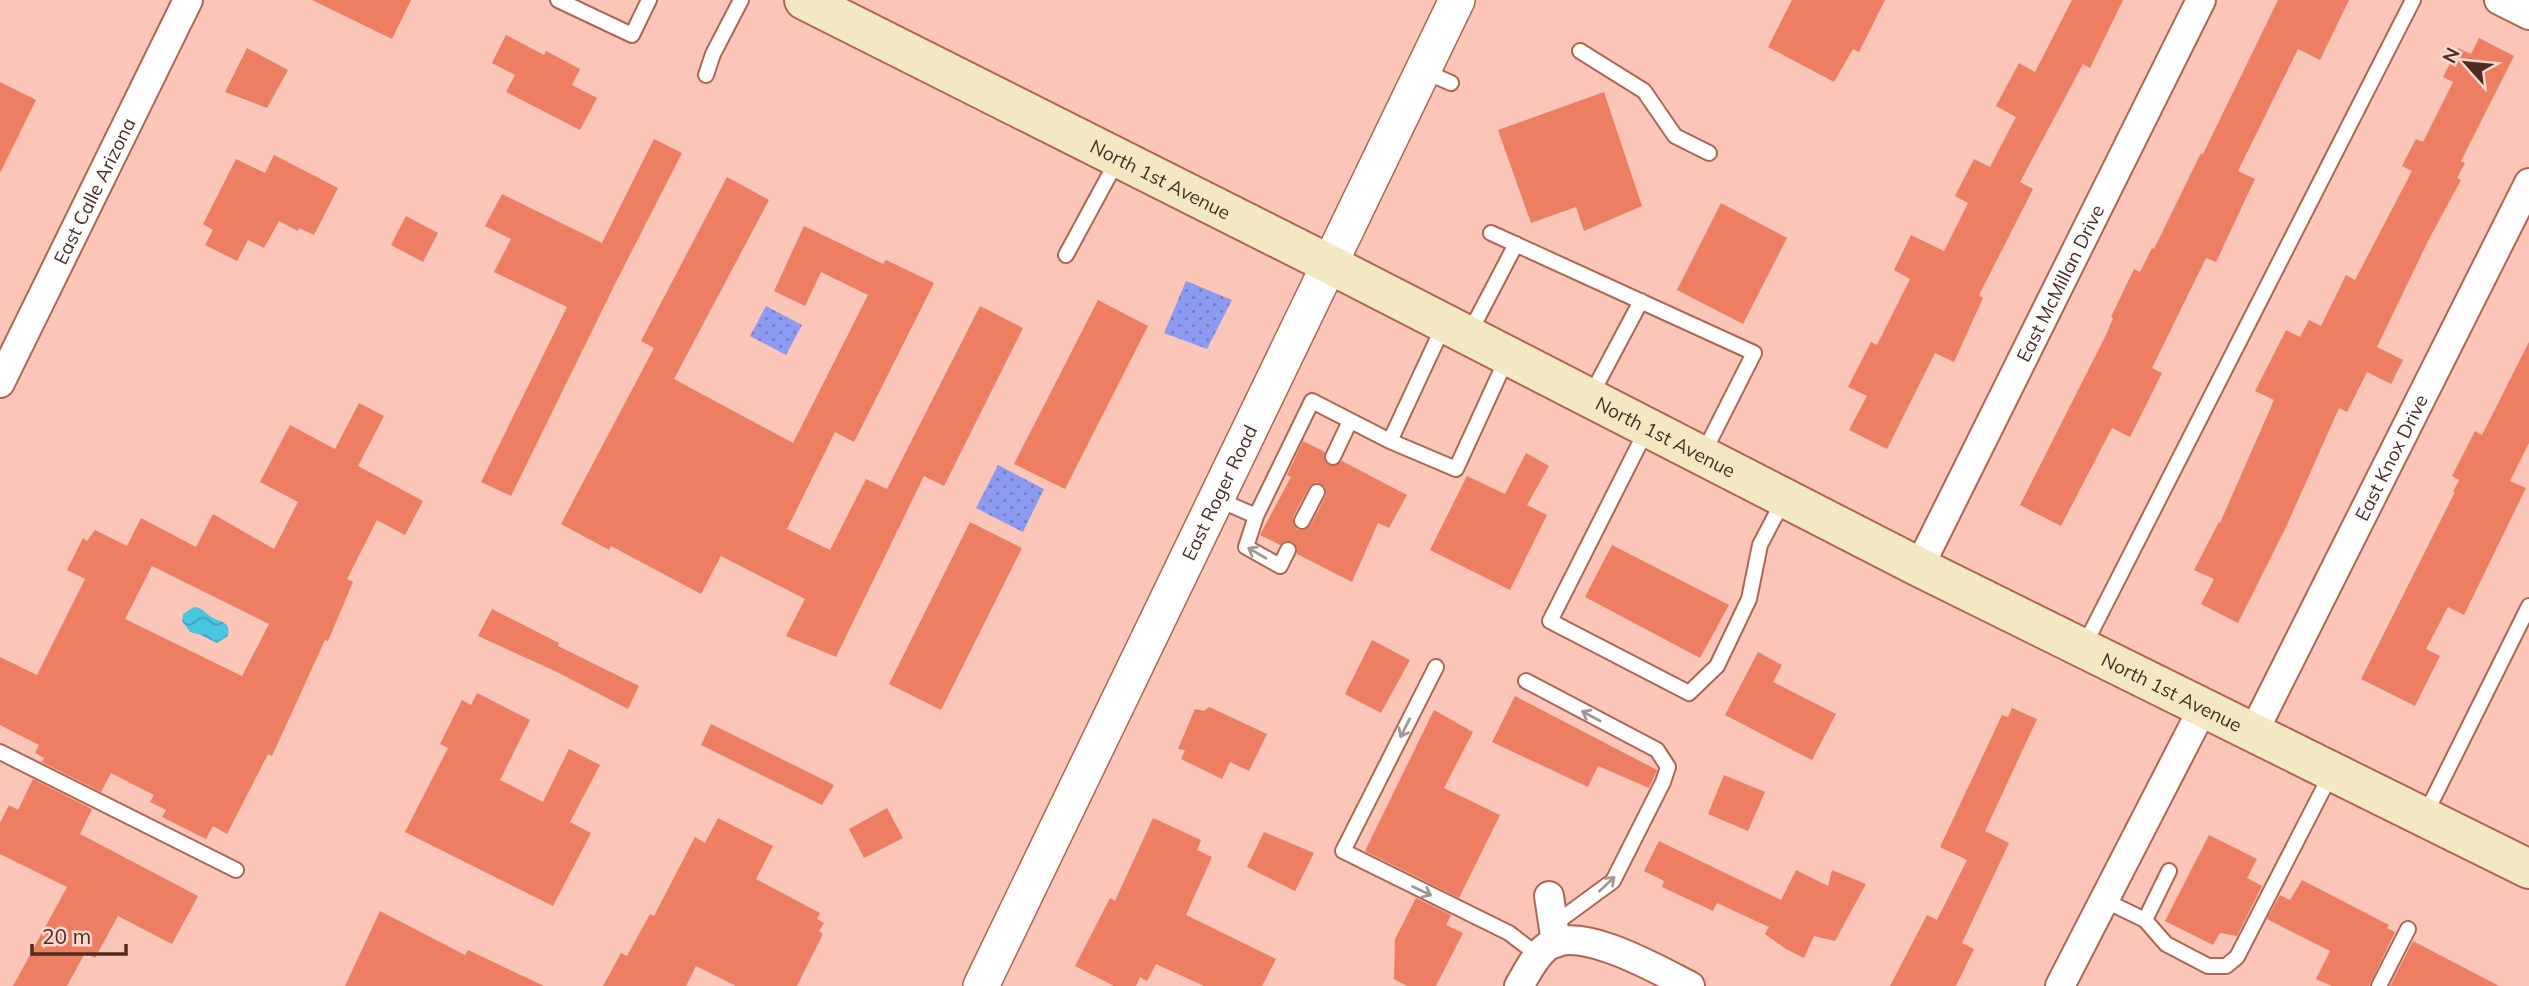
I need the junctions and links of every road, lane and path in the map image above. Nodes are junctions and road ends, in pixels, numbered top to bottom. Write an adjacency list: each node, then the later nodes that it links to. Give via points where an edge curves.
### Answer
1 (188, 0): 23 (street, East Calle Arizona)
2 (558, 0): 3 (lane, via 632,35)
3 (649, 0)
4 (741, 0): 12 (lane)
5 (804, 0): 14 (main road, North 1st Avenue)
6 (1457, 0): 19 (street, East Roger Road, via 1437,77)
7 (2201, 0): 36 (street, East McMillan Drive)
8 (2413, 0): 38 (lane)
9 (2499, 0): 10 (street)
10 (2529, 15)
11 (1580, 51): 13 (lane, via 1644,91 1675,136)
12 (706, 75)
13 (1709, 153)
14 (1118, 158): 18 (lane); 19 (main road, North 1st Avenue)
15 (2529, 183): 42 (street, East Knox Drive)
16 (1491, 233): 17 (lane)
17 (1516, 244): 20 (lane); 21 (lane)
18 (1066, 255)
19 (1329, 264): 21 (main road, North 1st Avenue); 32 (street, East Roger Road)
20 (1641, 301): 24 (lane); 28 (lane, via 1754,353)
21 (1457, 330): 22 (main road, North 1st Avenue); 27 (lane)
22 (1508, 356): 24 (main road, North 1st Avenue); 27 (lane, via 1456,469)
23 (0, 383)
24 (1590, 398): 26 (main road, North 1st Avenue)
25 (1350, 421): 27 (lane); 29 (lane); 33 (lane, via 1312,401)
26 (1648, 427): 28 (main road, North 1st Avenue); 31 (lane, via 1550,621 1689,693 1717,666 1749,599 1760,545)
27 (1390, 441)
28 (1702, 456): 31 (main road, North 1st Avenue)
29 (1333, 457)
30 (1317, 492): 34 (lane)
31 (1785, 498): 36 (main road, North 1st Avenue)
32 (1216, 499): 33 (lane); 54 (street, East Roger Road)
33 (1256, 516): 35 (lane, one-way to 33, via 1280,566 1246,547)
34 (1302, 520)
35 (1288, 550)
36 (1919, 567): 38 (main road, North 1st Avenue)
37 (2529, 606): 45 (lane)
38 (2083, 648): 41 (main road, North 1st Avenue)
39 (1436, 667): 53 (lane, one-way to 53, via 1343,851 1509,933)
40 (1526, 681): 53 (lane, one-way to 40, via 1613,881 1668,767 1657,750)
41 (2203, 708): 42 (main road, North 1st Avenue); 50 (street)
42 (2254, 731): 44 (main road, North 1st Avenue)
43 (0, 752): 47 (lane)
44 (2333, 771): 45 (main road, North 1st Avenue); 51 (lane, via 2237,957 2226,966 2208,965 2166,944)
45 (2424, 816): 46 (main road, North 1st Avenue)
46 (2529, 869)
47 (236, 870)
48 (2169, 871): 51 (lane)
49 (1549, 896): 53 (street)
50 (2104, 900): 51 (lane); 57 (street)
51 (2145, 920)
52 (2408, 929): 58 (lane)
53 (1550, 941): 55 (street); 56 (street, via 1601,945)
54 (981, 986)
55 (1519, 986)
56 (1690, 986)
57 (2060, 986)
58 (2379, 986)

